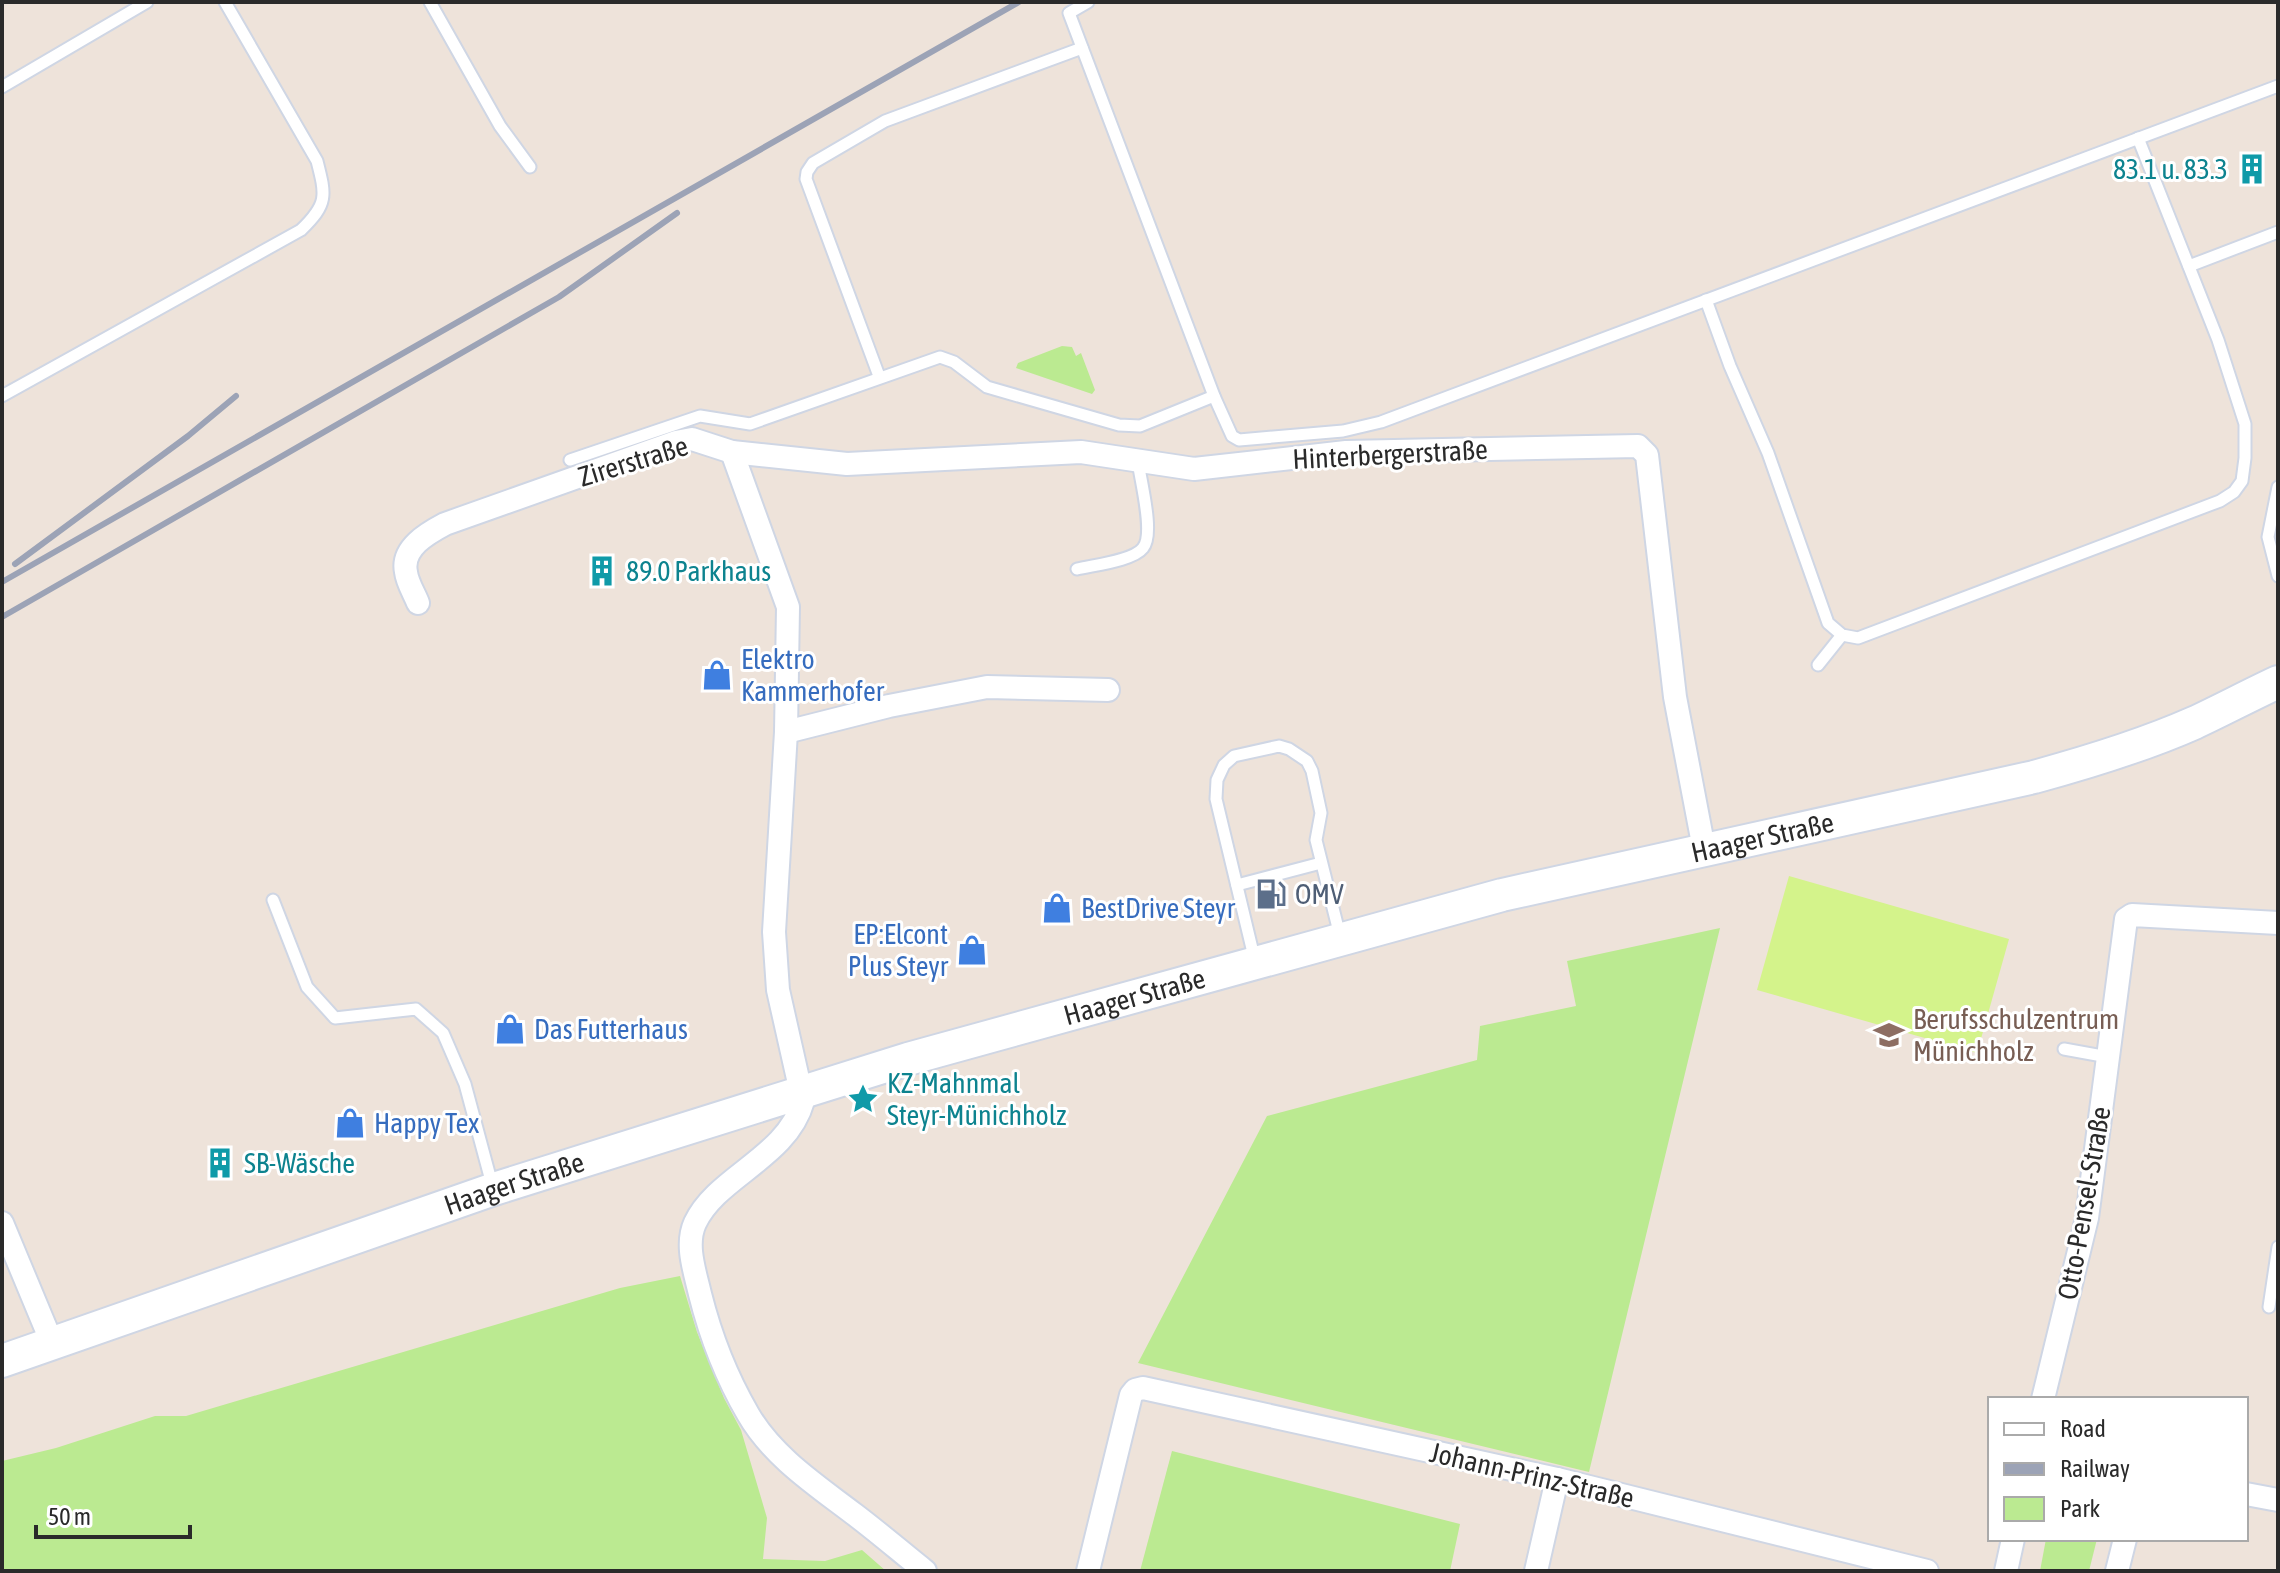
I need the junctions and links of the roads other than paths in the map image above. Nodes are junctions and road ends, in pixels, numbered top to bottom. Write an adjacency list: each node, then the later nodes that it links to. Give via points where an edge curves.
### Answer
1 (147, 2): 7 (lane)
2 (225, 2): 14 (lane, via 317,161 324,190 319,212 301,230)
3 (430, 2): 9 (lane, via 500,126)
4 (1088, 2): 5 (lane, via 1069,13)
5 (1082, 48): 13 (lane, via 885,121 813,163 807,172); 15 (lane)
6 (2278, 86): 8 (lane)
7 (2, 87)
8 (2138, 138): 11 (lane); 12 (lane)
9 (530, 167)
10 (2278, 232): 11 (lane)
11 (2189, 266): 23 (lane, via 2245,424 2242,481 2234,492 1858,638)
12 (1706, 300): 15 (lane, via 1359,428 1237,440); 23 (lane, via 1828,623)
13 (879, 376): 15 (lane, via 945,357 987,387 1132,427); 17 (lane, via 750,424 700,416)
14 (2, 396)
15 (1214, 396)
16 (732, 452): 18 (street, Hinterbergerstraße, via 847,464 1081,452); 22 (street, Zirerstraße, via 692,439 676,442 445,524 418,541 406,563); 27 (street, Zirerstraße, via 788,607)
17 (570, 460)
18 (1138, 461): 20 (lane, via 1147,516 1143,548); 28 (street, Hinterbergerstraße, via 1194,469 1346,452 1638,446 1647,455 1675,697)
19 (2278, 487): 21 (lane, via 2268,537)
20 (1077, 569)
21 (2278, 576)
22 (418, 603)
23 (1842, 635): 24 (lane)
24 (1818, 665)
25 (2278, 682): 28 (main road, Haager Straße, via 2107,757)
26 (1108, 690): 27 (street, via 987,687)
27 (786, 732): 37 (street, Zirerstraße, via 774,932 778,990)
28 (1704, 849): 33 (main road, Haager Straße, via 1502,895)
29 (1321, 863): 30 (lane); 30 (lane, via 1316,840 1321,813 1307,761 1279,746 1234,756 1217,780 1216,799); 33 (lane)
30 (1237, 885): 34 (lane)
31 (273, 900): 38 (lane, via 307,987 335,1018 416,1009 443,1033 465,1084)
32 (2278, 923): 36 (street, Otto-Pensel-Straße, via 2128,916)
33 (1341, 940): 34 (main road, Haager Straße)
34 (1256, 964): 37 (main road, Haager Straße)
35 (2064, 1049): 36 (lane)
36 (2108, 1057): 44 (street, Otto-Pensel-Straße, via 2087,1218)
37 (802, 1091): 38 (main road, Haager Straße); 50 (street, via 800,1112 789,1129 708,1203 694,1224 692,1260 701,1296 748,1415 772,1446)
38 (494, 1189): 42 (main road, Haager Straße)
39 (2, 1223): 42 (street)
40 (2278, 1247): 41 (lane)
41 (2269, 1307)
42 (52, 1343): 43 (main road, Haager Straße)
43 (2, 1361)
44 (2043, 1397)
45 (1557, 1479): 51 (street, Johann-Prinz-Straße, via 1143,1388 1135,1390); 52 (street); 53 (street, Johann-Prinz-Straße)
46 (2248, 1494): 47 (street)
47 (2278, 1500)
48 (2013, 1541): 54 (street)
49 (2124, 1541): 55 (street)
50 (925, 1571)
51 (1088, 1571)
52 (1536, 1571)
53 (1927, 1571)
54 (2006, 1571)
55 (2117, 1571)

